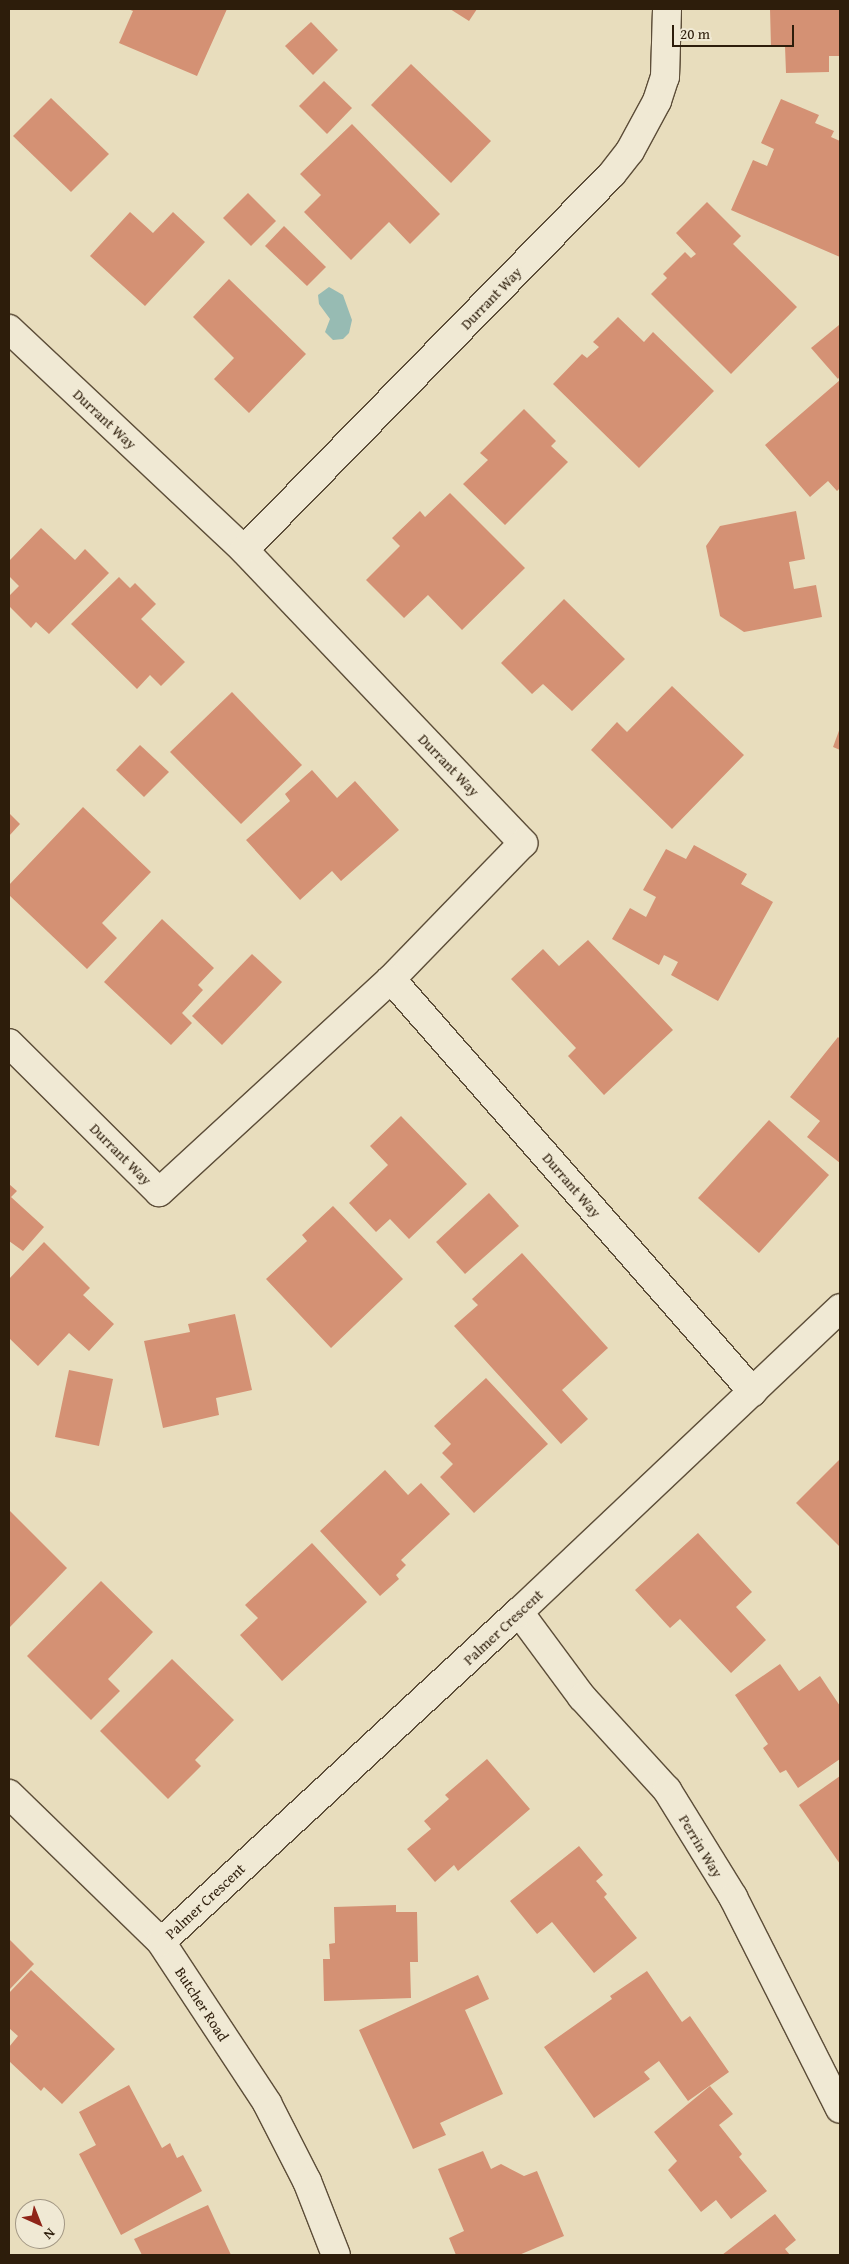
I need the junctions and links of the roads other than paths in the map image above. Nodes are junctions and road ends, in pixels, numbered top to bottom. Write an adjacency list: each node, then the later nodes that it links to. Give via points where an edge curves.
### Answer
1 (667, 9): 3 (street, Durrant Way, via 665,77 657,101 624,159)
2 (9, 328): 3 (street, Durrant Way)
3 (244, 550): 4 (street, Durrant Way, via 523,843)
4 (391, 979): 5 (street, Durrant Way, via 159,1192); 7 (street, Durrant Way)
5 (9, 1043)
6 (840, 1308): 7 (street, Palmer Crescent)
7 (753, 1392): 8 (street, Palmer Crescent)
8 (519, 1612): 10 (street, Palmer Crescent); 11 (street, Perrin Way, via 582,1697 667,1790 732,1897)
9 (9, 1794): 10 (street, Butcher Road)
10 (161, 1942): 12 (street, Butcher Road, via 267,2103 307,2181)
11 (840, 2108)
12 (336, 2255)

